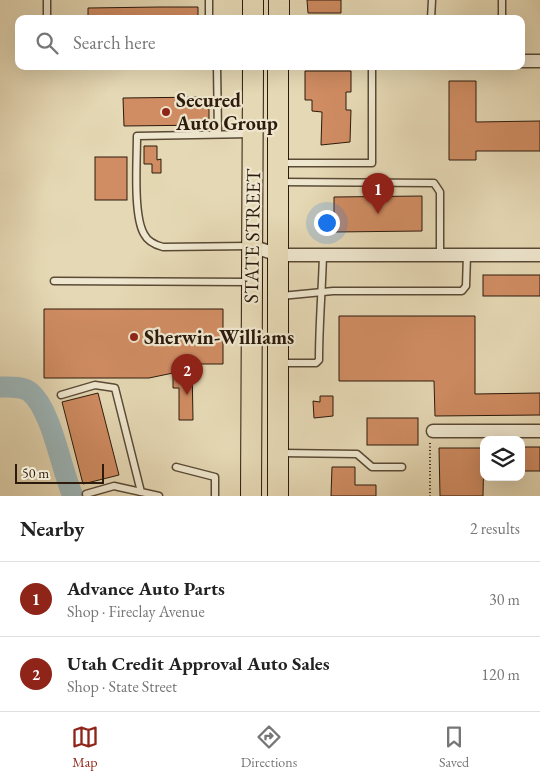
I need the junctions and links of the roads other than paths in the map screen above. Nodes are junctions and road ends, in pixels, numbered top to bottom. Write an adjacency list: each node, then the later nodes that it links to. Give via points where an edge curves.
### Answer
1 (47, 0): 7 (lane)
2 (209, 0): 8 (lane)
3 (253, 0): 9 (main road)
4 (279, 0): 10 (main road)
5 (432, 0): 11 (lane)
6 (502, 0): 12 (lane)
7 (47, 15)
8 (209, 15)
9 (253, 15)
10 (279, 15)
11 (431, 15)
12 (502, 15)
13 (525, 61): 14 (street)
14 (540, 61)
15 (217, 70): 19 (lane)
16 (253, 70): 20 (main road, STATE STREET)
17 (278, 70): 21 (main road, STATE STREET)
18 (372, 70): 21 (lane, via 372,163)
19 (218, 134): 20 (lane); 22 (lane, via 137,136 138,218 144,235 163,247)
20 (253, 134): 22 (main road, STATE STREET)
21 (278, 173): 23 (main road, STATE STREET); 27 (lane, via 315,183 434,183 440,192)
22 (251, 246): 23 (street); 29 (main road, STATE STREET)
23 (279, 255): 24 (street); 31 (main road, STATE STREET)
24 (323, 255): 27 (street); 30 (lane)
25 (466, 255): 26 (street); 27 (street); 30 (lane, via 466,286 462,291)
26 (540, 255)
27 (440, 256)
28 (54, 281): 29 (lane)
29 (251, 282): 44 (main road, STATE STREET)
30 (322, 292): 31 (lane); 32 (lane, via 318,310 318,360 316,363)
31 (279, 296): 32 (main road, STATE STREET)
32 (278, 363): 37 (main road, STATE STREET)
33 (62, 395): 40 (lane, via 94,385 115,388)
34 (433, 431): 36 (street)
35 (540, 431): 36 (street)
36 (511, 435)
37 (278, 453): 39 (lane, via 357,454 372,467); 45 (main road, STATE STREET)
38 (176, 467): 43 (lane, via 215,477)
39 (402, 467)
40 (141, 492): 41 (lane, via 114,486); 42 (lane)
41 (86, 494)
42 (159, 496)
43 (215, 496)
44 (251, 496)
45 (278, 496)

